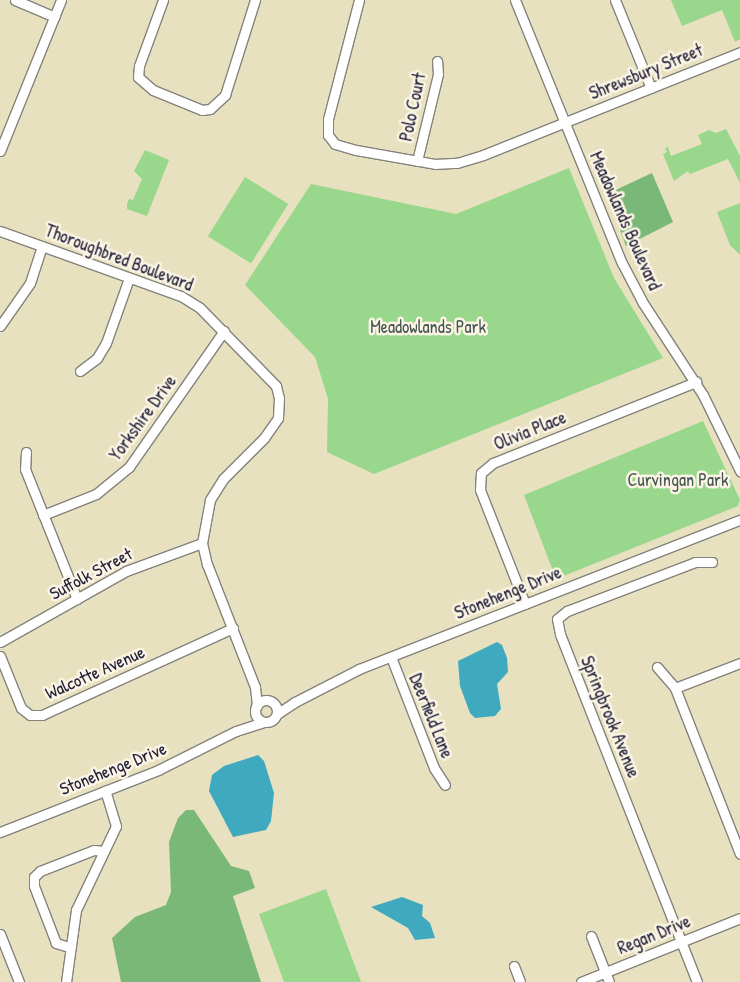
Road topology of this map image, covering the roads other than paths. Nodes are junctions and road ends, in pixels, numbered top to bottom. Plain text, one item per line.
1 (15, 0) edge
2 (61, 0) edge
3 (163, 0) edge
4 (255, 0) edge
5 (359, 0) edge
6 (515, 0) edge
7 (615, 0) edge
8 (55, 17) junction
9 (740, 52) edge
10 (437, 61) dead end
11 (651, 88) junction
12 (564, 122) junction
13 (1, 147) edge
14 (417, 161) junction
15 (0, 231) edge
16 (42, 246) junction
17 (130, 278) junction
18 (0, 326) edge
19 (224, 331) junction
20 (80, 371) dead end
21 (696, 382) junction
22 (26, 452) dead end
23 (740, 471) edge
24 (43, 515) junction
25 (739, 519) edge
26 (202, 543) junction
27 (712, 562) dead end
28 (77, 599) junction
29 (525, 604) junction
30 (233, 628) junction
31 (0, 642) edge
32 (0, 656) edge
33 (391, 657) junction
34 (740, 663) edge
35 (657, 667) dead end
36 (256, 687) junction
37 (675, 688) junction
38 (270, 701) junction
39 (295, 702) junction
40 (256, 709) junction
41 (277, 714) junction
42 (263, 722) junction
43 (236, 731) junction
44 (445, 785) dead end
45 (105, 791) junction
46 (0, 832) edge
47 (104, 851) junction
48 (740, 854) edge
49 (740, 918) edge
50 (0, 934) edge
51 (591, 936) dead end
52 (681, 942) junction
53 (68, 947) junction
54 (514, 966) dead end
55 (605, 972) junction
56 (19, 982) edge
57 (66, 982) edge
58 (520, 982) edge
59 (581, 982) edge
60 (609, 982) edge
61 (697, 982) edge

1 - 8 street
2 - 8 street
3 - 4 street
5 - 14 street, Shrewsbury Street
6 - 12 street, Meadowlands Boulevard
7 - 11 street
8 - 13 street
9 - 11 street, Shrewsbury Street
10 - 14 street, Polo Court
11 - 12 street, Shrewsbury Street
12 - 14 street, Shrewsbury Street
12 - 21 street, Meadowlands Boulevard
15 - 16 street, Thoroughbred Boulevard
16 - 17 street, Thoroughbred Boulevard
16 - 18 street
17 - 19 street, Thoroughbred Boulevard
17 - 20 street
19 - 24 street, Yorkshire Drive
19 - 26 street, Thoroughbred Boulevard
21 - 23 street, Meadowlands Boulevard
21 - 29 street, Olivia Place
22 - 24 street
24 - 28 street
25 - 29 street, Stonehenge Drive
26 - 28 street, Suffolk Street
26 - 30 street, Thoroughbred Boulevard
27 - 52 street, Springbrook Avenue
28 - 31 street, Suffolk Street
29 - 33 street, Stonehenge Drive
30 - 32 street, Walcotte Avenue
30 - 36 street, Thoroughbred Boulevard
33 - 39 street, Stonehenge Drive
33 - 44 street, Deerfield Lane
34 - 37 street
35 - 37 street
36 - 38 street, Thoroughbred Boulevard
36 - 40 street, Thoroughbred Boulevard
37 - 48 street
38 - 39 street, Stonehenge Drive
38 - 40 street, Stonehenge Drive
38 - 41 street
39 - 41 street, Stonehenge Drive
40 - 42 street
40 - 43 street, Stonehenge Drive
41 - 42 street, Stonehenge Drive
42 - 43 street, Stonehenge Drive
43 - 45 street, Stonehenge Drive
45 - 46 street, Stonehenge Drive
45 - 47 street
47 - 53 street
47 - 53 street
49 - 52 street, Regan Drive
50 - 56 street
51 - 55 street
52 - 55 street, Regan Drive
52 - 61 street, Springbrook Avenue
53 - 57 street
54 - 58 street
55 - 59 street, Regan Drive
55 - 60 street

